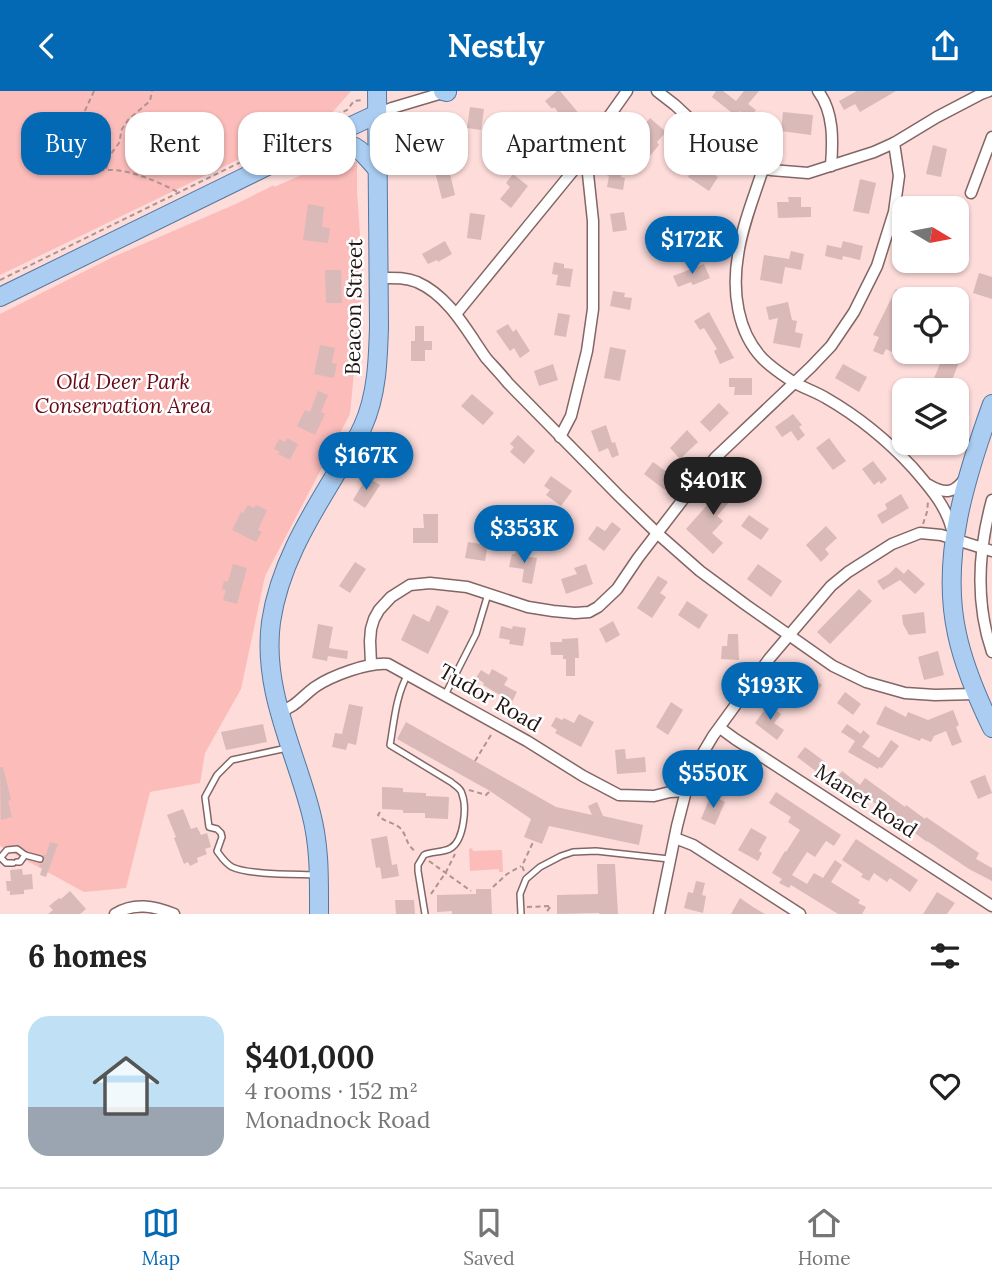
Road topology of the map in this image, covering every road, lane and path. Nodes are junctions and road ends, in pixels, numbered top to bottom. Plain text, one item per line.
1 (94, 91) edge
2 (152, 91) edge
3 (446, 91) edge
4 (627, 91) edge
5 (657, 91) edge
6 (818, 91) edge
7 (988, 91) edge
8 (370, 96) edge
9 (84, 112) edge
10 (382, 112) edge
11 (612, 112) edge
12 (682, 112) edge
13 (992, 137) edge
14 (894, 143) junction
15 (356, 147) edge
16 (111, 154) edge
17 (370, 161) edge
18 (831, 166) junction
19 (111, 170) edge
20 (783, 171) edge
21 (249, 175) edge
22 (377, 175) edge
23 (570, 175) edge
24 (588, 175) edge
25 (761, 175) edge
26 (179, 192) junction
27 (971, 193) dead end
28 (379, 278) junction
29 (0, 280) edge
30 (0, 297) edge
31 (456, 314) junction
32 (795, 383) junction
33 (992, 404) edge
34 (560, 437) junction
35 (975, 452) junction
36 (925, 482) junction
37 (927, 500) dead end
38 (992, 500) edge
39 (922, 525) dead end
40 (658, 534) junction
41 (955, 540) junction
42 (987, 549) edge
43 (488, 594) junction
44 (789, 635) junction
45 (992, 652) edge
46 (371, 664) junction
47 (408, 674) junction
48 (975, 694) junction
49 (445, 695) junction
50 (279, 712) junction
51 (720, 727) junction
52 (992, 728) edge
53 (494, 730) dead end
54 (290, 748) junction
55 (475, 761) dead end
56 (467, 790) dead end
57 (490, 791) dead end
58 (686, 791) junction
59 (380, 812) dead end
60 (674, 838) junction
61 (534, 841) dead end
62 (457, 850) dead end
63 (24, 855) junction
64 (0, 857) edge
65 (422, 857) junction
66 (40, 859) dead end
67 (669, 859) junction
68 (522, 866) junction
69 (446, 872) junction
70 (525, 874) dead end
71 (319, 875) junction
72 (493, 887) dead end
73 (471, 891) dead end
74 (432, 894) dead end
75 (551, 905) junction
76 (557, 905) dead end
77 (992, 906) edge
78 (525, 907) dead end
79 (115, 914) edge
80 (174, 914) edge
81 (319, 914) edge
82 (425, 914) edge
83 (521, 914) edge
84 (545, 914) edge
85 (659, 914) edge
86 (800, 914) edge

1 - 9 path
2 - 16 path
3 - 10 street
4 - 11 street
5 - 12 street
6 - 18 street
7 - 14 street
8 - 26 path
13 - 27 street
14 - 18 street
14 - 32 street
15 - 17 main road
18 - 20 street
19 - 26 path
21 - 30 main road
22 - 28 main road, Beacon Street
23 - 31 street
24 - 34 street
25 - 32 street
26 - 29 path
28 - 31 street
28 - 50 main road, Beacon Street
31 - 34 street
32 - 36 street
32 - 40 street
33 - 35 main road
34 - 40 street
35 - 36 street
35 - 41 main road
36 - 41 street
37 - 39 path
38 - 42 street
40 - 43 street
40 - 44 street
41 - 42 street
41 - 44 street
41 - 48 main road
42 - 45 street
43 - 46 street
43 - 49 lane
44 - 48 street
44 - 51 street
46 - 47 street, Tudor Road
46 - 50 street
47 - 49 street, Tudor Road
47 - 65 lane
48 - 52 main road
49 - 58 street, Tudor Road
50 - 54 main road, Beacon Street
51 - 58 street
51 - 77 street, Manet Road
53 - 55 path
54 - 71 main road, Beacon Street
54 - 71 lane
56 - 57 path
58 - 60 street
59 - 65 path
60 - 67 street
60 - 86 street
61 - 68 path
62 - 69 path
63 - 64 lane
63 - 64 lane
63 - 66 lane
65 - 69 path
65 - 82 lane
67 - 83 lane
67 - 85 street
68 - 70 path
68 - 72 path
69 - 73 path
69 - 74 path
71 - 81 main road, Beacon Street
75 - 76 path
75 - 78 path
75 - 84 path
79 - 80 street

